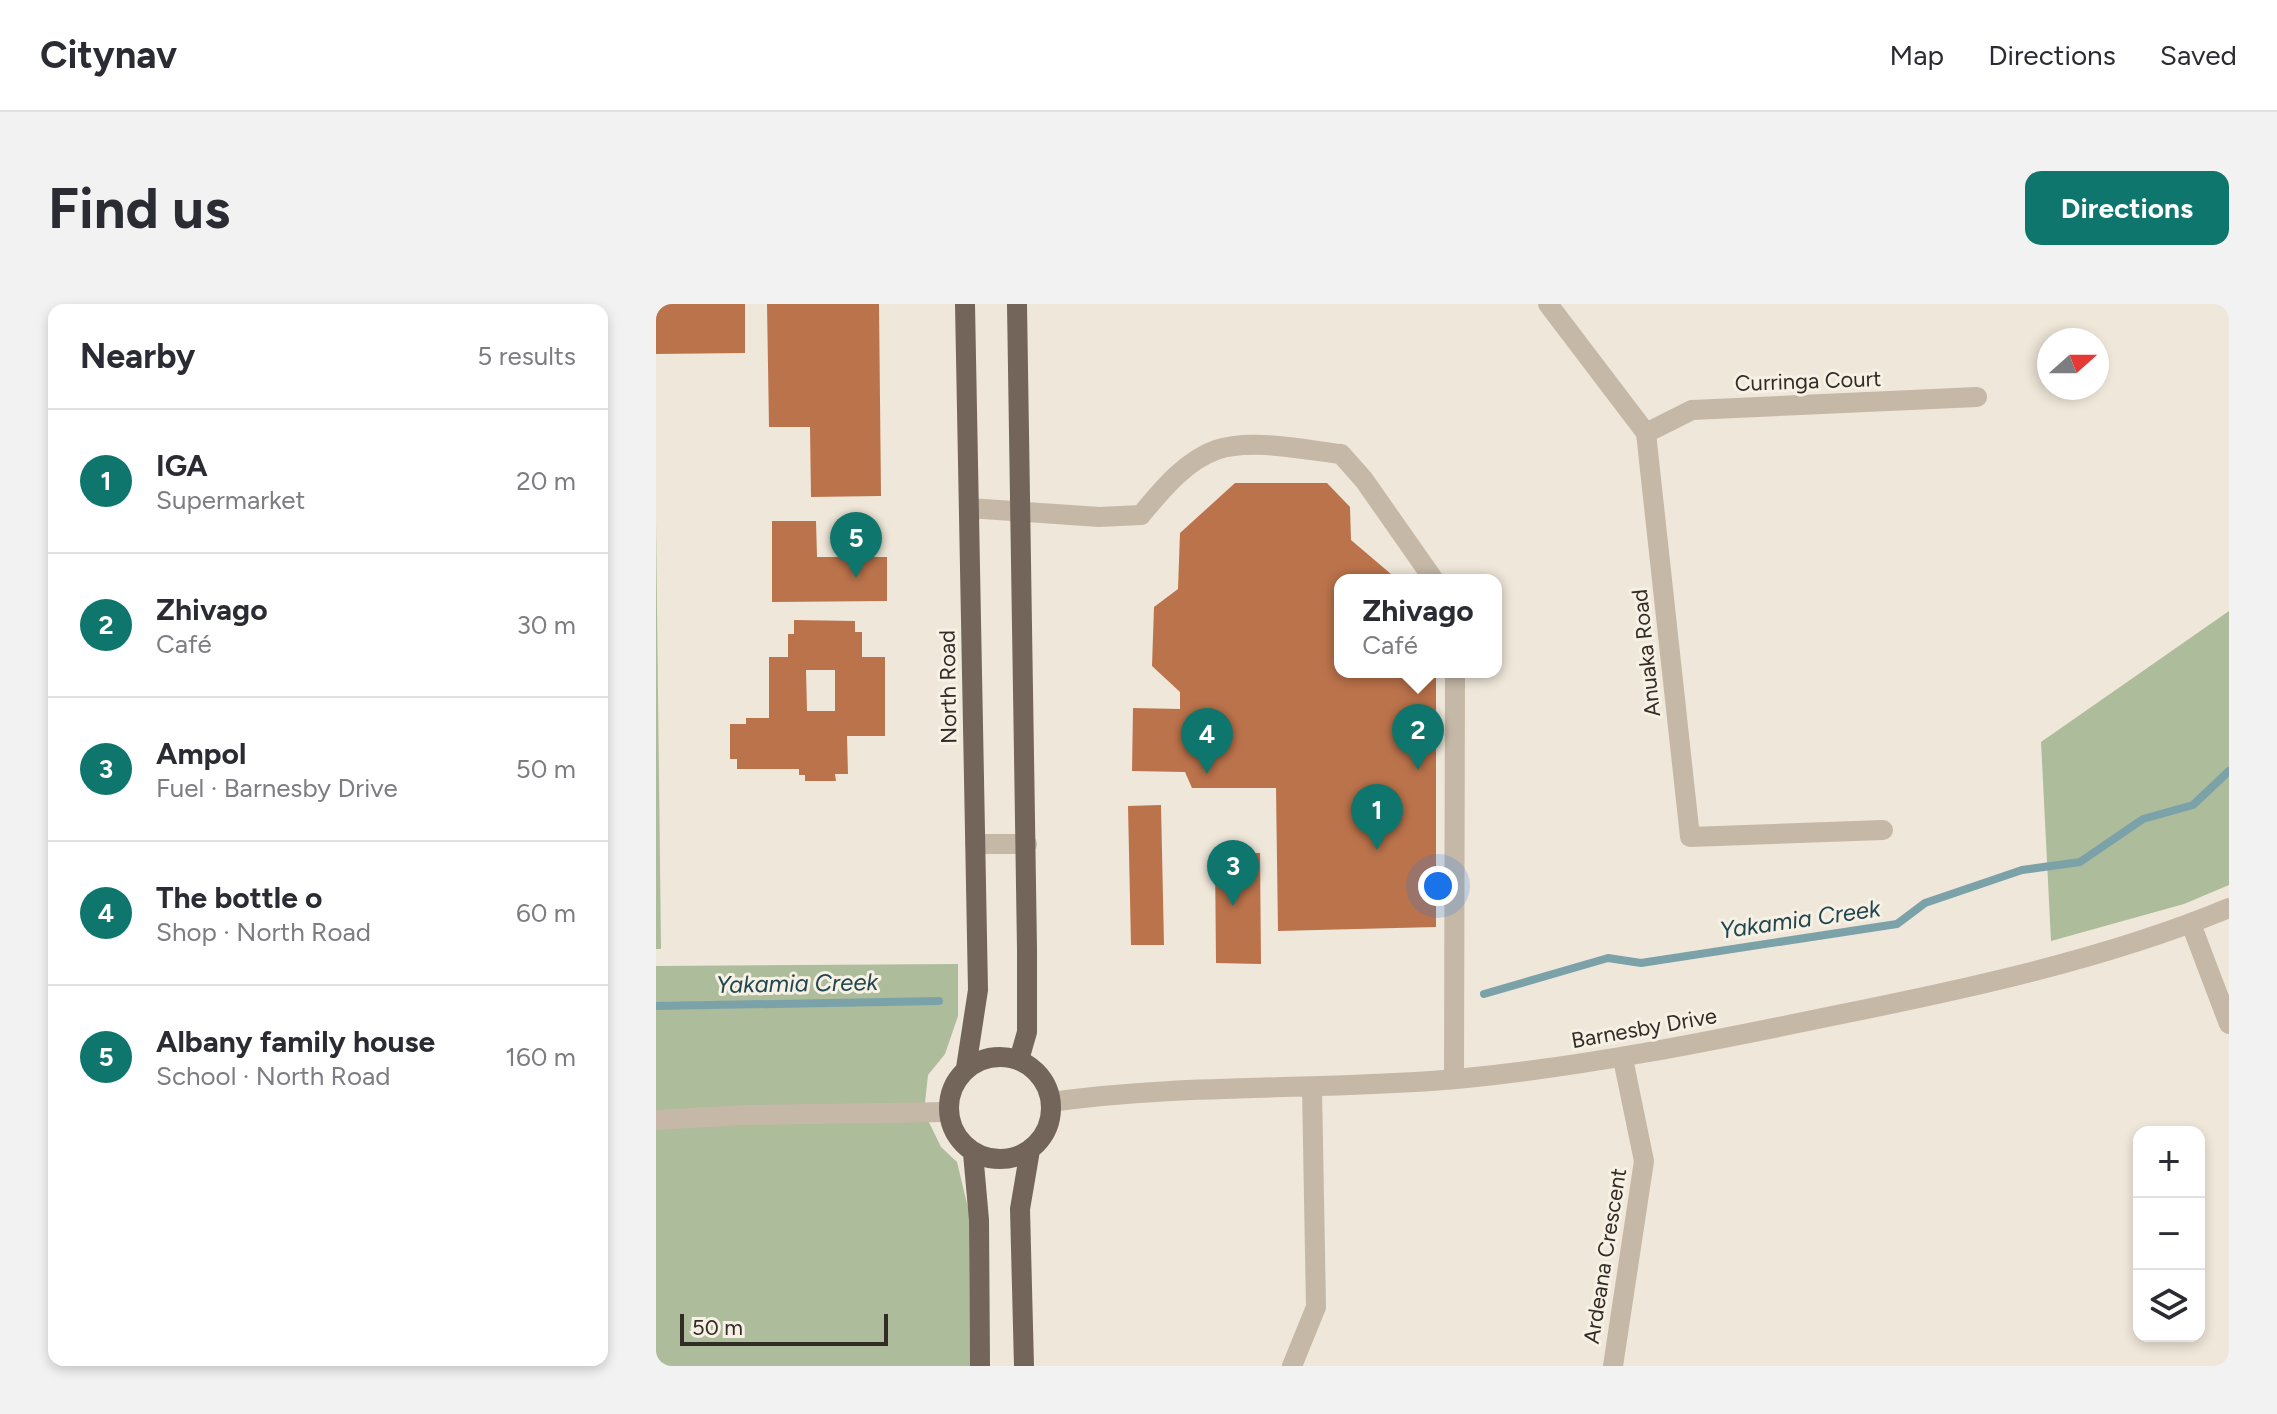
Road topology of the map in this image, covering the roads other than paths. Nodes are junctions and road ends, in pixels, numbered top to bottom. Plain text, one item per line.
1 (965, 304) edge
2 (1017, 304) edge
3 (1548, 304) edge
4 (1977, 397) dead end
5 (1646, 433) junction
6 (969, 508) junction
7 (1021, 512) junction
8 (1430, 574) edge
9 (1455, 678) edge
10 (1883, 830) dead end
11 (975, 844) junction
12 (1027, 844) junction
13 (2229, 908) edge
14 (2191, 924) junction
15 (2229, 1024) edge
16 (1623, 1059) junction
17 (1019, 1060) junction
18 (966, 1068) junction
19 (1454, 1079) junction
20 (1312, 1088) junction
21 (1051, 1102) junction
22 (948, 1112) junction
23 (656, 1120) edge
24 (1030, 1150) junction
25 (973, 1153) junction
26 (980, 1366) edge
27 (1024, 1366) edge
28 (1292, 1366) edge
29 (1615, 1366) edge

1 - 6 main road, North Road
2 - 7 main road
3 - 5 street
4 - 5 street, Curringa Court
5 - 10 street, Anuaka Road
6 - 7 street
6 - 11 main road, North Road
7 - 8 street
7 - 12 main road
9 - 19 street
11 - 12 street
11 - 18 main road, North Road
12 - 17 main road
13 - 14 street, Barnesby Drive
14 - 15 street
14 - 16 street, Barnesby Drive
16 - 19 street, Barnesby Drive
16 - 29 street, Ardeana Crescent
17 - 18 main road
17 - 21 main road
18 - 22 main road
19 - 20 street, Barnesby Drive
20 - 21 street, Barnesby Drive
20 - 28 street
21 - 24 main road
22 - 23 street
22 - 25 main road
24 - 25 main road
24 - 27 main road
25 - 26 main road

